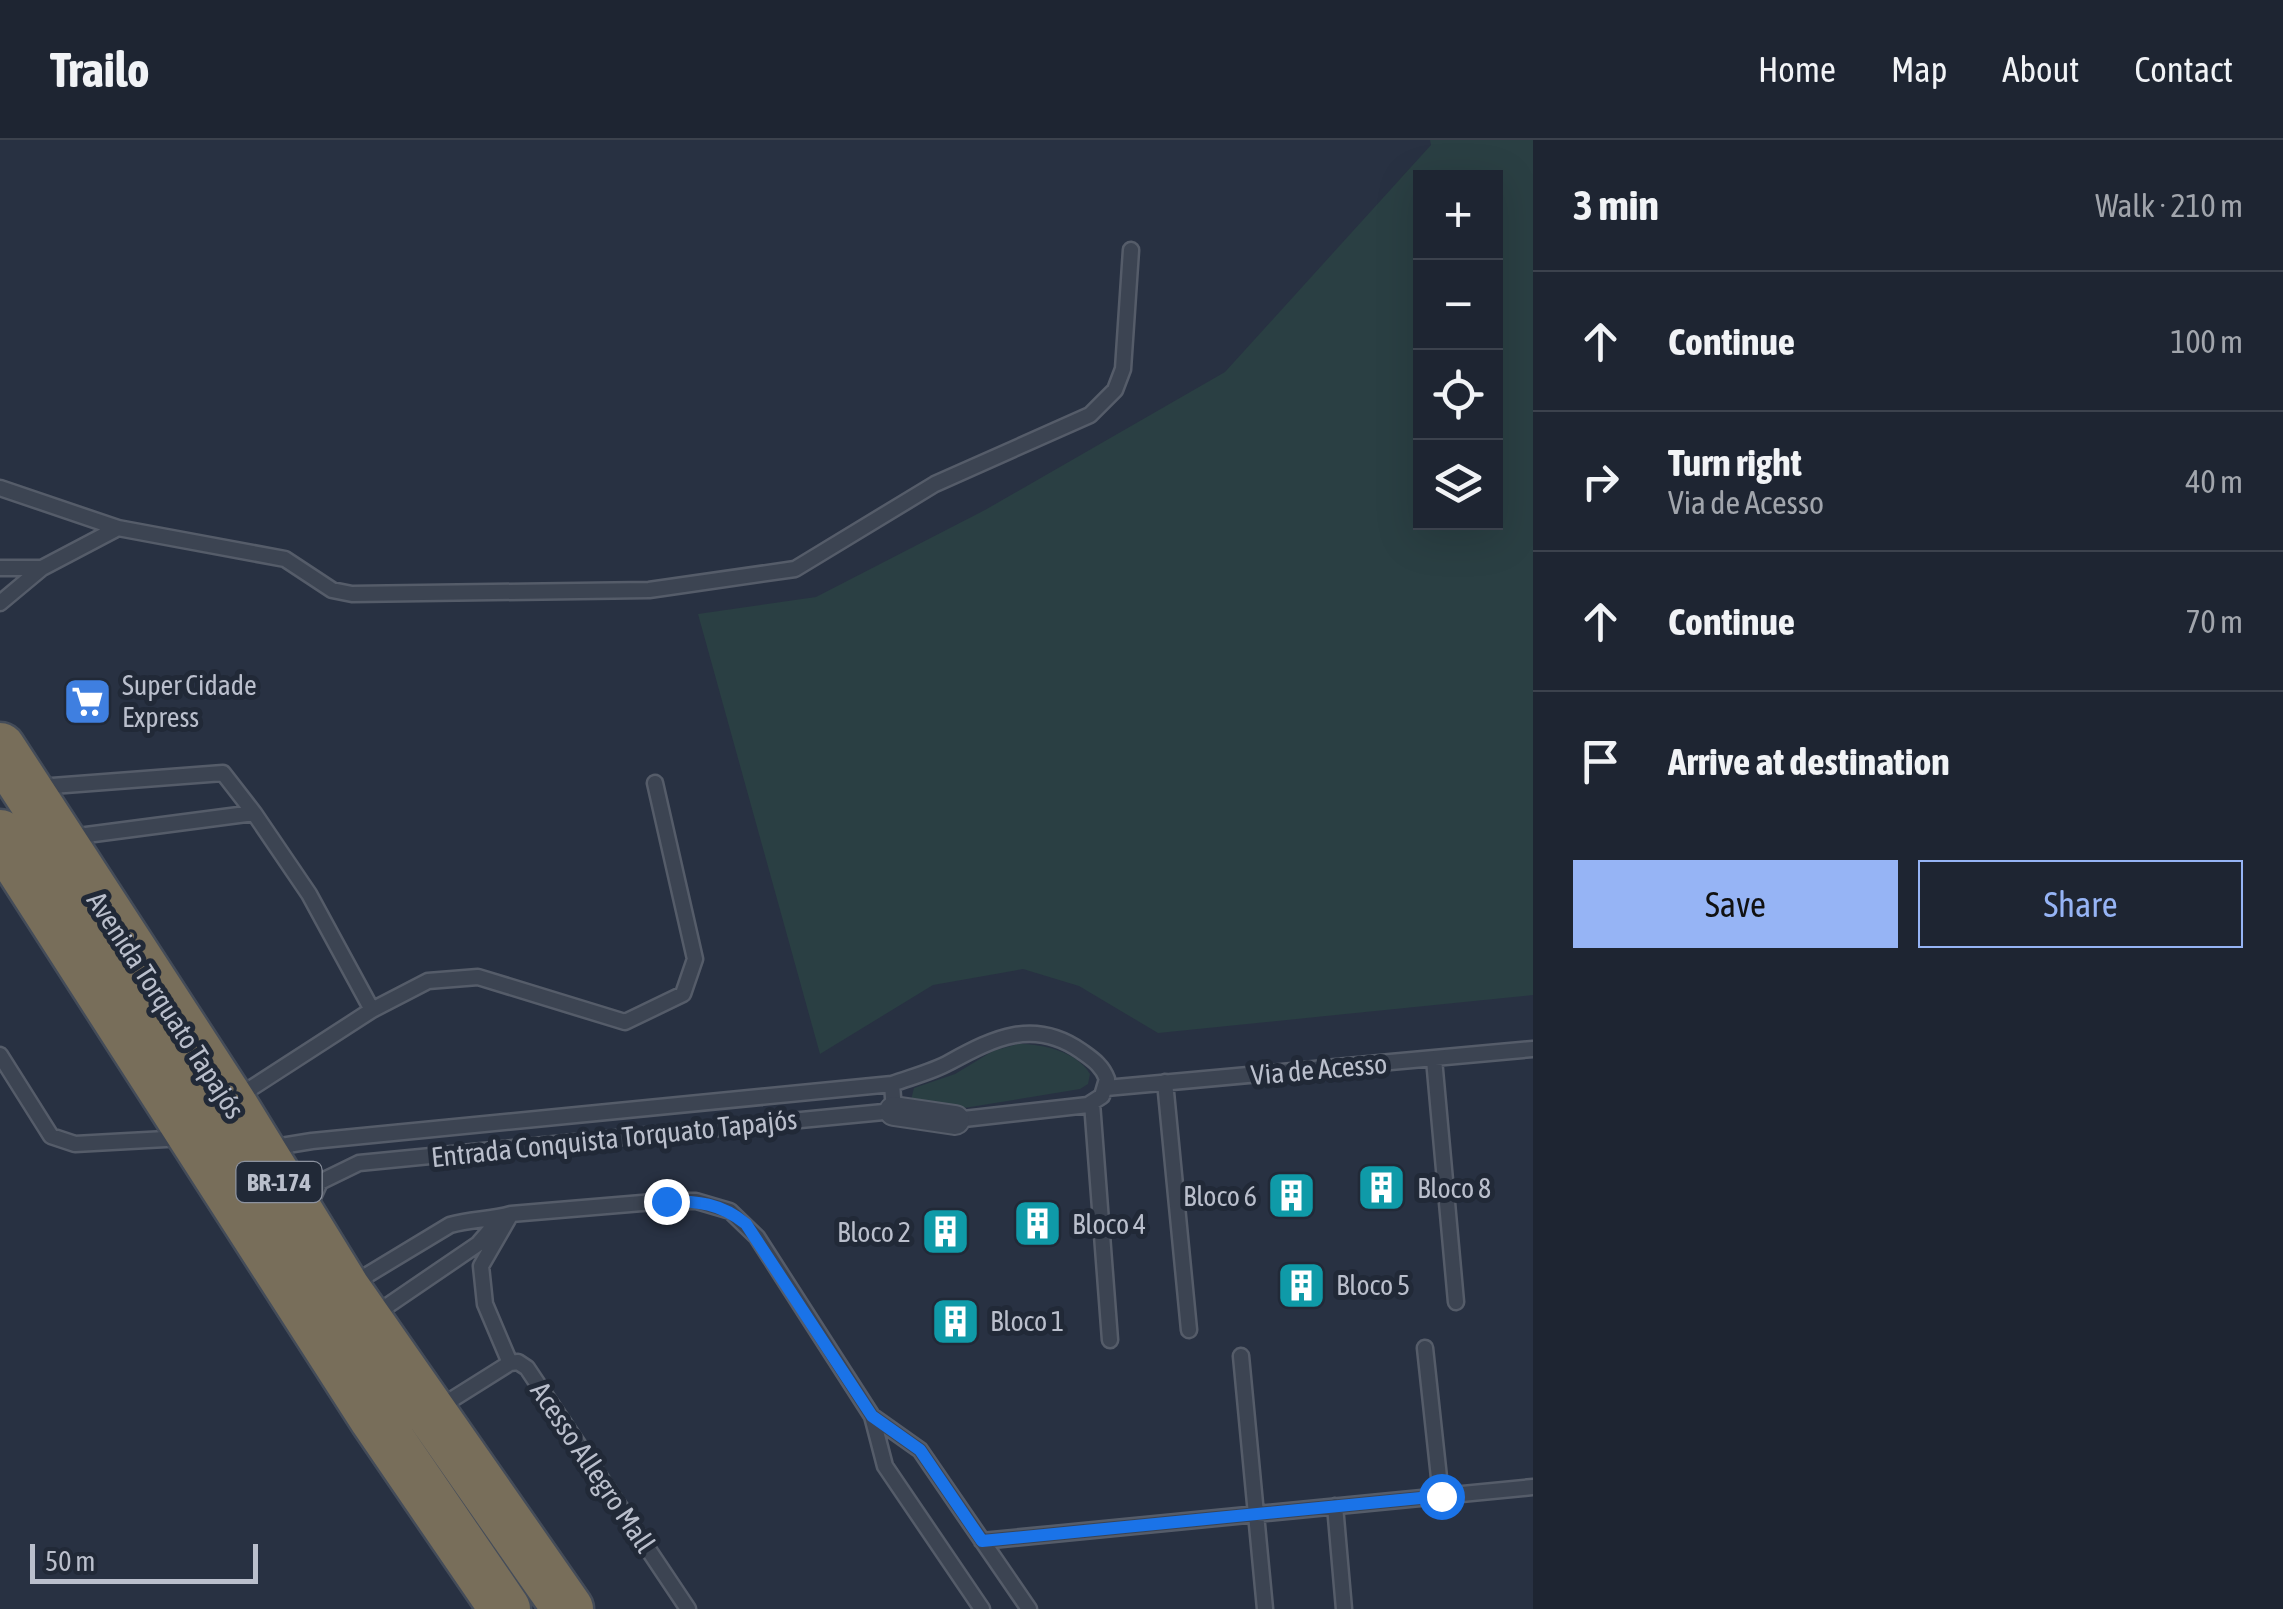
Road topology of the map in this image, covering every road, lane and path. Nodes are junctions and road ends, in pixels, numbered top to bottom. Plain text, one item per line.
1 (1131, 250) dead end
2 (0, 488) edge
3 (118, 528) junction
4 (0, 568) edge
5 (42, 568) junction
6 (0, 603) edge
7 (13, 768) edge
8 (655, 783) dead end
9 (254, 813) junction
10 (0, 837) edge
11 (57, 838) junction
12 (372, 1010) junction
13 (1533, 1048) edge
14 (0, 1055) edge
15 (1434, 1058) junction
16 (1165, 1082) junction
17 (1106, 1088) junction
18 (893, 1097) junction
19 (230, 1102) junction
20 (1092, 1102) junction
21 (955, 1120) joint
22 (193, 1138) junction
23 (259, 1150) junction
24 (511, 1214) junction
25 (491, 1220) junction
26 (304, 1222) junction
27 (1456, 1302) dead end
28 (356, 1304) junction
29 (1190, 1330) dead end
30 (1110, 1340) dead end
31 (1425, 1348) dead end
32 (1241, 1356) dead end
33 (510, 1363) junction
34 (432, 1413) junction
35 (872, 1416) junction
36 (1533, 1488) edge
37 (1441, 1496) junction
38 (1336, 1506) junction
39 (1256, 1514) junction
40 (982, 1541) junction
41 (505, 1609) edge
42 (568, 1609) edge
43 (688, 1609) edge
44 (982, 1609) edge
45 (1028, 1609) edge
46 (1265, 1609) edge
47 (1344, 1609) edge

1 - 3 lane
2 - 3 lane
3 - 5 lane
4 - 5 lane
5 - 6 lane
7 - 9 lane
7 - 11 highway, Avenida Torquato Tapajós / BR-174
8 - 12 lane
9 - 11 lane
9 - 12 lane
10 - 22 highway, Avenida Torquato Tapajós / BR-174
11 - 19 highway, Avenida Torquato Tapajós / BR-174
12 - 19 lane
13 - 15 lane, Via de Acesso
14 - 22 lane
15 - 16 lane, Via de Acesso
15 - 27 lane
16 - 17 lane, Via de Acesso
16 - 29 lane
17 - 18 lane
17 - 20 lane
18 - 21 street, Entrada Conquista Torquato Tapajós
18 - 23 lane
18 - 26 lane, Entrada Conquista Torquato Tapajós
19 - 23 highway, Avenida Torquato Tapajós / BR-174
20 - 21 lane
20 - 30 lane
22 - 41 highway, Avenida Torquato Tapajós / BR-174
23 - 26 highway, Avenida Torquato Tapajós / BR-174
24 - 25 lane
24 - 33 lane
24 - 35 lane
25 - 28 lane
25 - 28 lane
26 - 28 highway, Avenida Torquato Tapajós / BR-174
28 - 34 highway, Avenida Torquato Tapajós / BR-174
31 - 37 lane
32 - 39 lane
33 - 34 lane, Acesso Allegro Mall
33 - 43 lane, Acesso Allegro Mall
34 - 42 highway, Avenida Torquato Tapajós / BR-174
35 - 40 lane
35 - 44 lane
36 - 37 lane
37 - 38 lane
38 - 39 lane
38 - 47 lane
39 - 40 lane
39 - 46 lane
40 - 45 lane

